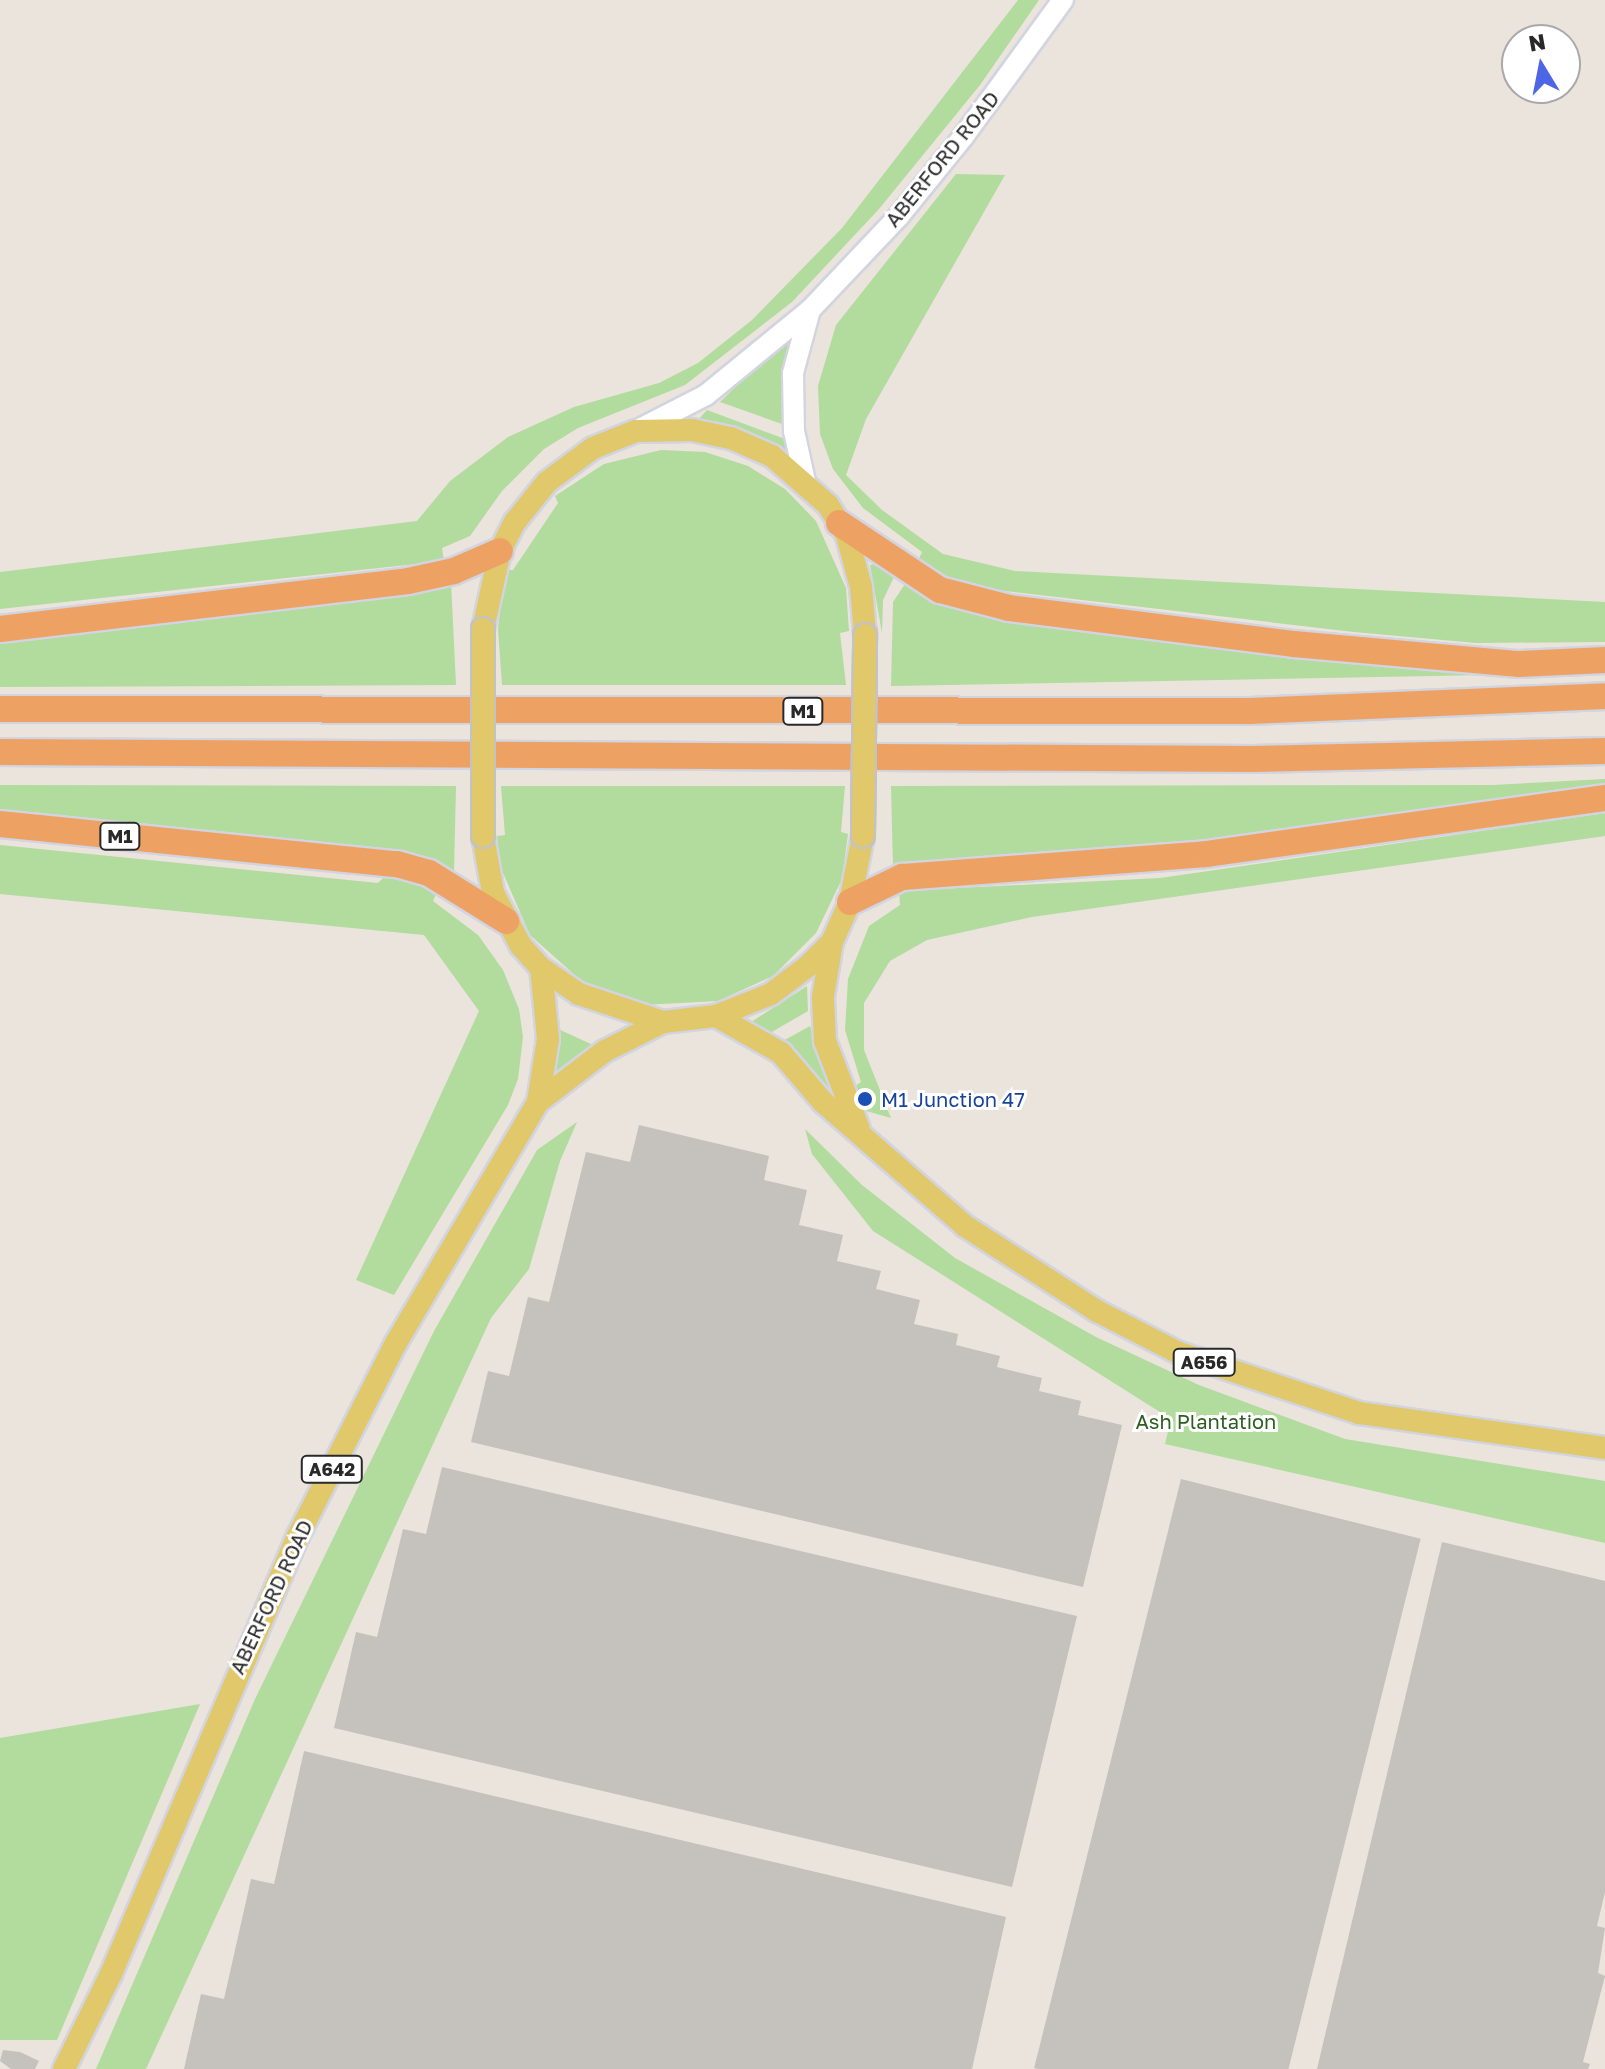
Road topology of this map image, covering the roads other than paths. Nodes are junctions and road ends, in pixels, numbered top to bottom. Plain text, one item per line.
1 (1063, 0) edge
2 (810, 310) junction
3 (636, 431) junction
4 (806, 486) junction
5 (839, 523) junction
6 (500, 551) junction
7 (0, 629) edge
8 (1605, 660) edge
9 (1605, 696) edge
10 (0, 709) edge
11 (1605, 751) edge
12 (0, 752) edge
13 (1605, 798) edge
14 (0, 824) edge
15 (850, 902) junction
16 (506, 921) junction
17 (832, 942) junction
18 (541, 968) junction
19 (716, 1016) junction
20 (663, 1022) junction
21 (538, 1102) junction
22 (862, 1136) junction
23 (1605, 1448) edge
24 (64, 2069) edge

1 - 2 main road, ABERFORD ROAD
2 - 3 main road, ABERFORD ROAD
2 - 4 main road, ABERFORD ROAD
3 - 4 main road
3 - 6 main road
4 - 5 main road
5 - 8 highway
5 - 15 main road, bridge
6 - 7 highway
6 - 16 main road, bridge
9 - 10 highway, M1
11 - 12 highway
13 - 15 highway
14 - 16 highway, M1
15 - 17 main road
16 - 18 main road
17 - 19 main road
17 - 22 main road, A656
18 - 20 main road
18 - 21 main road, ABERFORD ROAD / A642
19 - 20 main road
19 - 22 main road, A656
20 - 21 main road, ABERFORD ROAD / A642
21 - 24 main road, ABERFORD ROAD / A642
22 - 23 main road, A656

